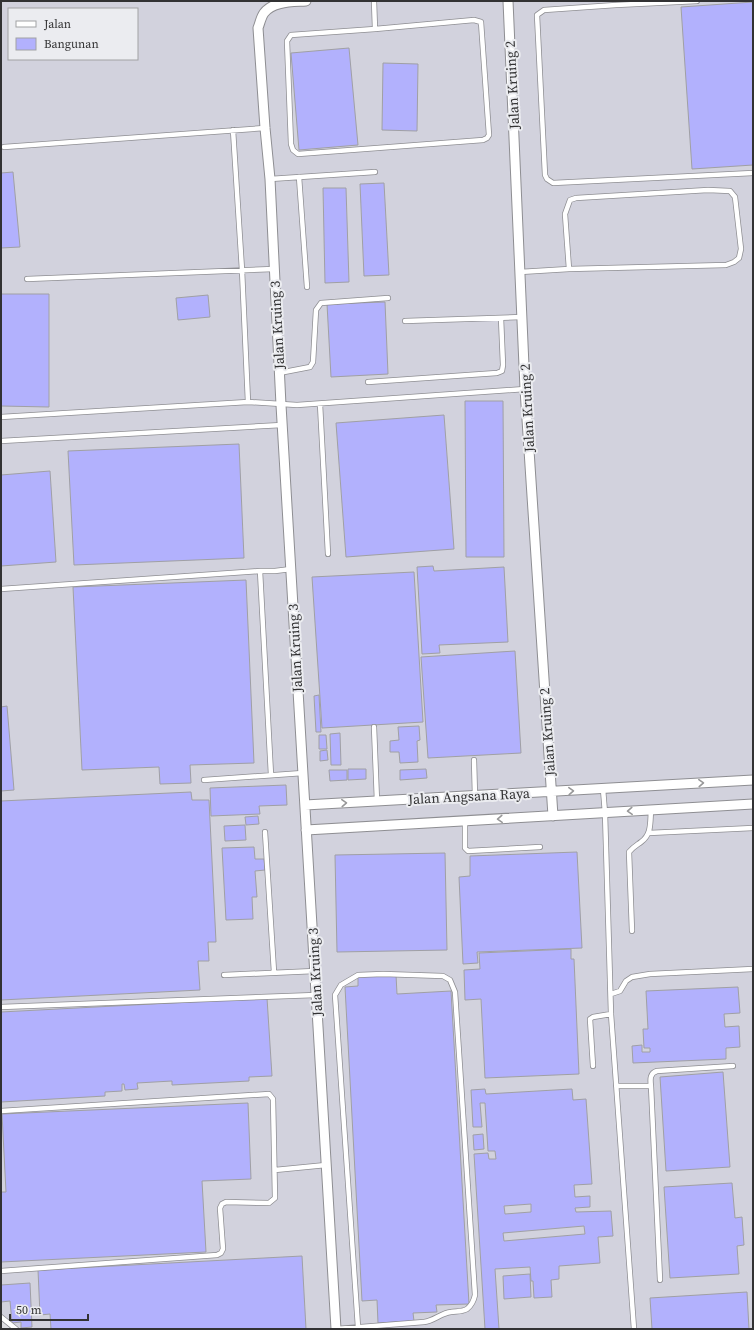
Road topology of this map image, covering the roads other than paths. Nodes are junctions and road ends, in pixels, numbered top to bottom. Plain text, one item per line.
1 (306, 1) edge
2 (374, 1) edge
3 (508, 1) edge
4 (697, 1) edge
5 (270, 4) edge
6 (375, 29) junction
7 (265, 128) junction
8 (233, 130) junction
9 (4, 147) dead end
10 (375, 172) dead end
11 (753, 173) edge
12 (299, 177) junction
13 (270, 179) junction
14 (274, 269) junction
15 (569, 269) junction
16 (242, 270) junction
17 (520, 272) junction
18 (27, 279) dead end
19 (307, 287) dead end
20 (388, 298) dead end
21 (522, 316) junction
22 (501, 318) junction
23 (405, 321) dead end
24 (279, 373) junction
25 (368, 382) dead end
26 (525, 389) junction
27 (248, 402) junction
28 (320, 404) junction
29 (281, 405) junction
30 (1, 417) edge
31 (282, 425) junction
32 (1, 441) edge
33 (328, 554) dead end
34 (290, 569) junction
35 (260, 571) junction
36 (1, 589) edge
37 (374, 727) dead end
38 (474, 760) dead end
39 (303, 773) junction
40 (271, 775) junction
41 (204, 780) dead end
42 (753, 780) edge
43 (603, 789) junction
44 (551, 792) junction
45 (475, 796) junction
46 (377, 801) junction
47 (753, 804) edge
48 (305, 805) junction
49 (651, 810) junction
50 (605, 813) junction
51 (553, 816) junction
52 (465, 821) junction
53 (753, 828) edge
54 (306, 830) junction
55 (265, 832) dead end
56 (649, 833) junction
57 (540, 847) dead end
58 (632, 931) dead end
59 (753, 970) edge
60 (315, 971) junction
61 (274, 972) junction
62 (224, 975) dead end
63 (611, 994) junction
64 (316, 995) junction
65 (1, 1007) edge
66 (611, 1014) junction
67 (593, 1066) dead end
68 (733, 1066) dead end
69 (616, 1086) junction
70 (651, 1086) junction
71 (1, 1111) edge
72 (326, 1165) junction
73 (275, 1170) junction
74 (1, 1271) edge
75 (660, 1280) dead end
76 (1, 1317) edge
77 (358, 1327) junction
78 (16, 1329) edge
79 (336, 1329) edge
80 (634, 1329) edge

1 - 5 street, Jalan Kruing 3
2 - 6 lane
3 - 17 street, Jalan Kruing 2
4 - 11 lane
5 - 7 street, Jalan Kruing 3
6 - 6 lane
7 - 8 lane
7 - 13 street, Jalan Kruing 3
8 - 9 lane
8 - 16 lane
10 - 12 lane
12 - 13 lane
12 - 19 lane
13 - 14 street, Jalan Kruing 3
14 - 16 lane
14 - 24 street, Jalan Kruing 3
15 - 15 lane
15 - 17 lane
16 - 18 lane
16 - 27 lane
17 - 21 street, Jalan Kruing 2
20 - 24 lane
21 - 22 lane
21 - 26 street, Jalan Kruing 2
22 - 23 lane
22 - 25 lane
24 - 29 street, Jalan Kruing 3
26 - 28 lane
26 - 44 street, Jalan Kruing 2
27 - 29 lane
27 - 30 lane
28 - 29 lane
28 - 33 lane
29 - 31 street, Jalan Kruing 3
31 - 32 lane
31 - 34 street, Jalan Kruing 3
34 - 35 lane
34 - 39 street, Jalan Kruing 3
35 - 36 lane
35 - 40 lane
37 - 46 lane
38 - 45 lane
39 - 40 lane
39 - 48 street, Jalan Kruing 3
40 - 41 lane
43 -> 42 street, Jalan Angsana Raya
44 -> 43 street, Jalan Angsana Raya
43 - 50 lane
44 - 45 street, Jalan Angsana Raya
44 - 51 street, Jalan Kruing 2
45 - 46 street, Jalan Angsana Raya
48 -> 46 street, Jalan Angsana Raya
47 - 49 street, Jalan Angsana Raya
48 - 54 street, Jalan Kruing 3
49 -> 50 street, Jalan Angsana Raya
49 - 56 lane
50 - 51 street, Jalan Angsana Raya
50 - 63 lane
51 -> 52 street, Jalan Angsana Raya
52 - 54 street, Jalan Angsana Raya
52 - 57 lane
53 - 56 lane
54 - 60 street, Jalan Kruing 3
55 - 61 lane
56 - 58 lane
59 - 63 lane
60 - 61 lane
60 - 64 street, Jalan Kruing 3
61 - 62 lane
63 - 66 lane
64 - 65 lane
64 - 72 street, Jalan Kruing 3
66 - 67 lane
66 - 69 lane
68 - 70 lane
69 - 70 lane
69 - 80 lane
70 - 75 lane
71 - 73 lane
72 - 73 lane
72 - 79 street, Jalan Kruing 3
73 - 74 lane
76 - 78 lane
77 - 77 lane
77 - 79 lane

